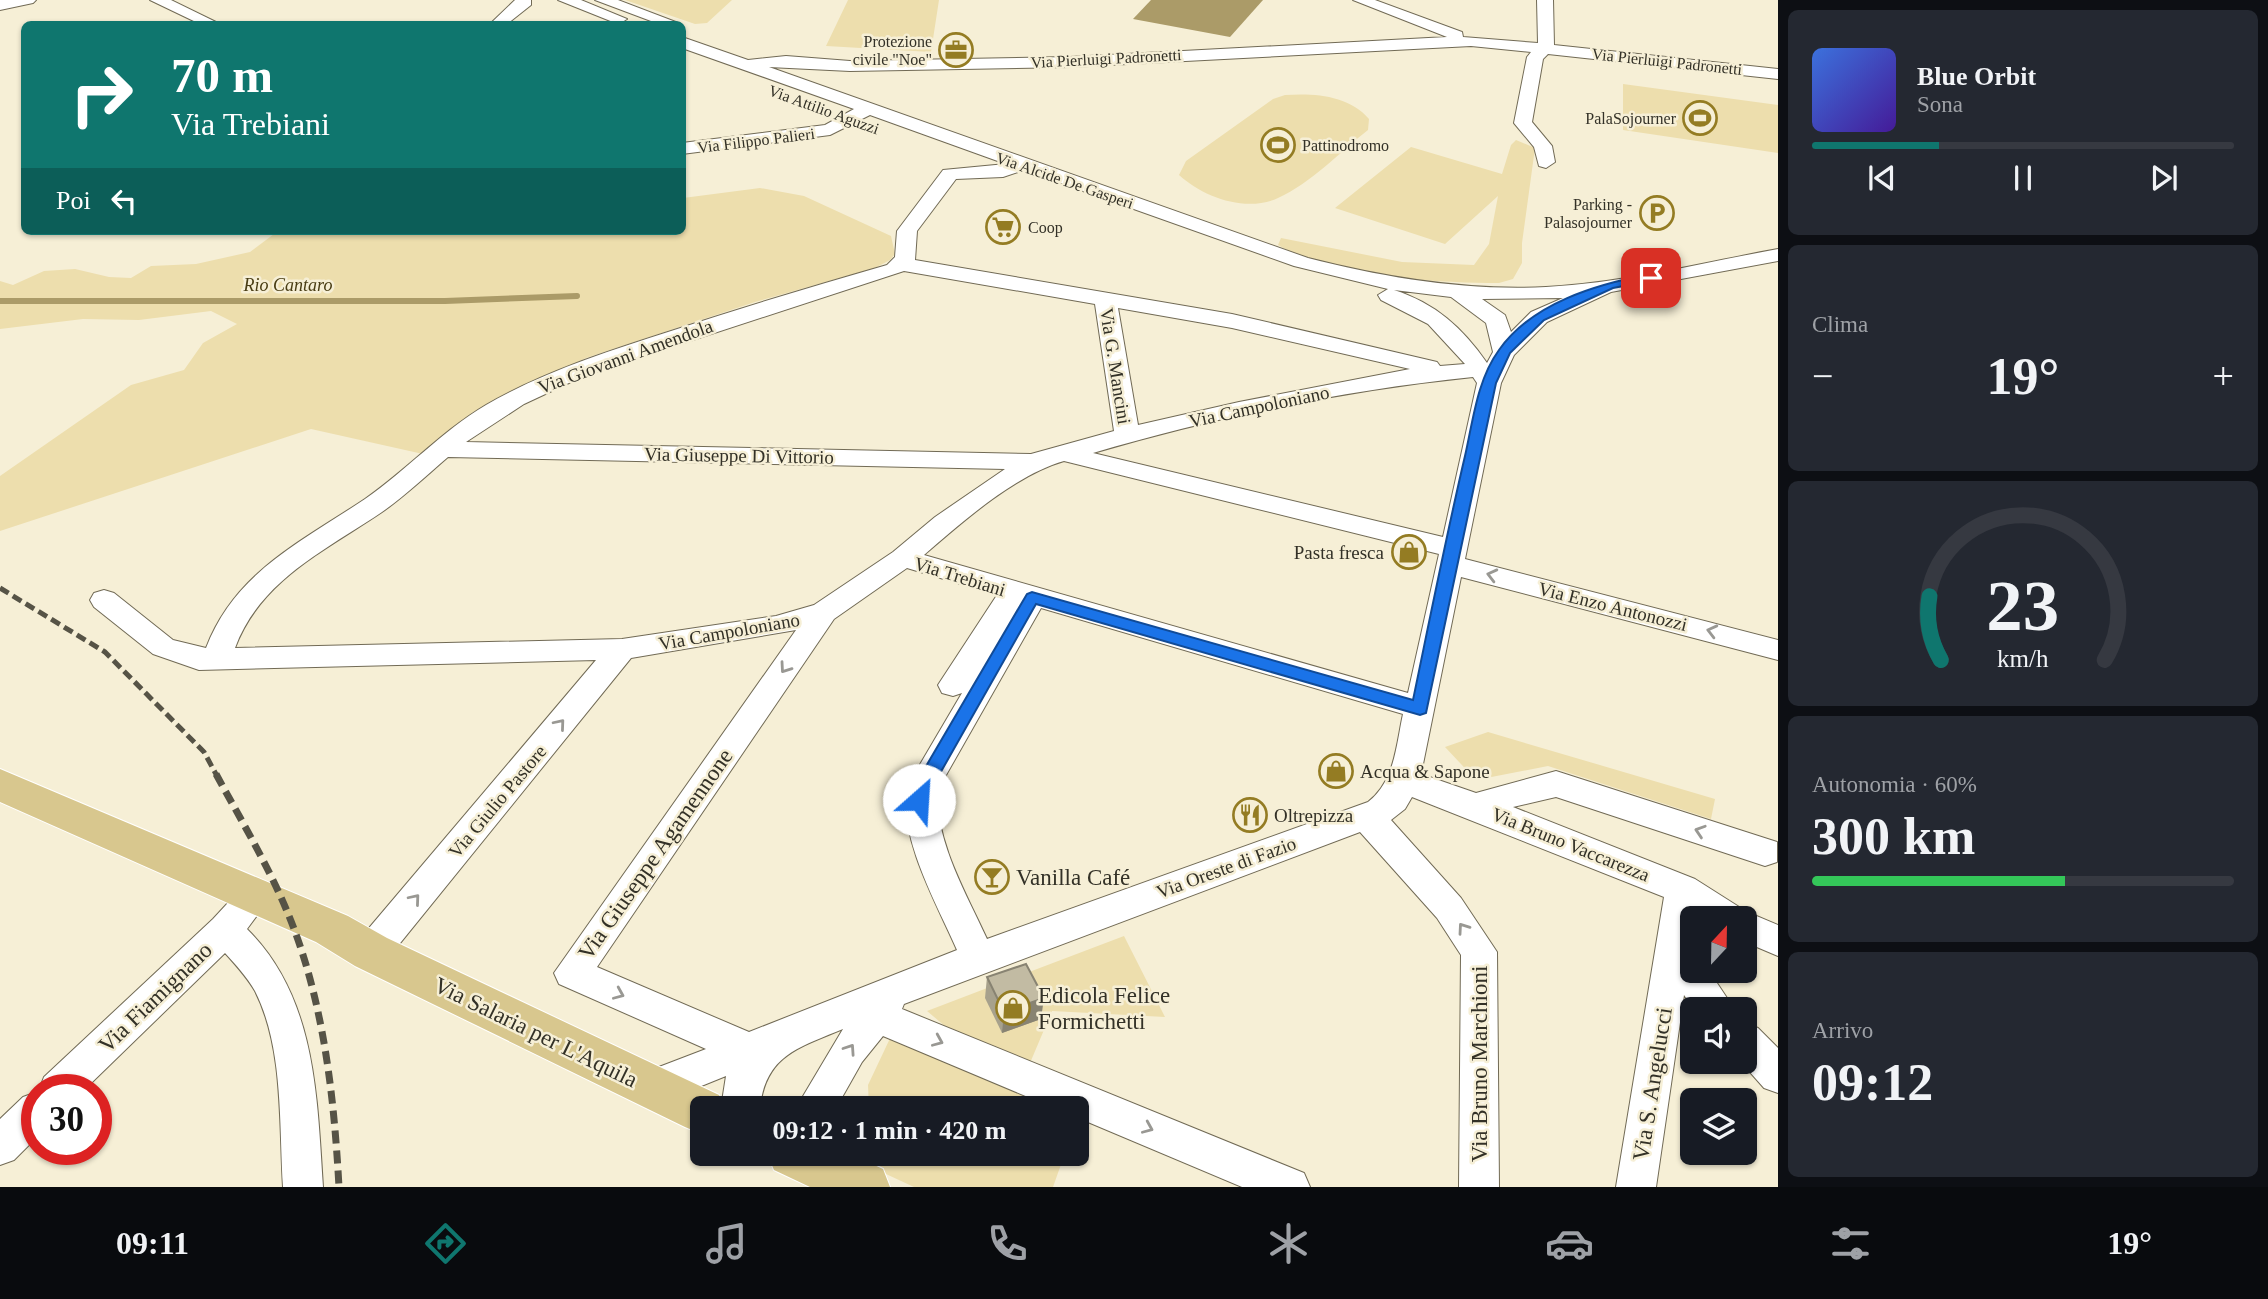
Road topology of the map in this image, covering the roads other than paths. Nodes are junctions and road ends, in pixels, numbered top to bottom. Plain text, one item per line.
1 (28, 0) edge
2 (158, 0) edge
3 (523, 0) edge
4 (566, 0) edge
5 (603, 0) edge
6 (1361, 0) edge
7 (1545, 0) edge
8 (0, 5) edge
9 (205, 21) edge
10 (502, 21) edge
11 (626, 21) edge
12 (664, 21) edge
13 (1471, 41) junction
14 (686, 46) edge
15 (686, 46) edge
16 (1546, 48) junction
17 (733, 61) junction
18 (1778, 74) edge
19 (859, 114) junction
20 (686, 148) edge
21 (945, 161) junction
22 (1546, 162) dead end
23 (1021, 165) junction
24 (1778, 255) edge
25 (1301, 262) junction
26 (900, 264) junction
27 (1610, 285) junction
28 (1455, 291) junction
29 (1105, 297) junction
30 (1446, 324) junction
31 (1504, 352) junction
32 (1452, 372) junction
33 (1485, 376) junction
34 (1128, 435) junction
35 (445, 449) junction
36 (1063, 453) junction
37 (1032, 462) junction
38 (1450, 556) junction
39 (903, 558) junction
40 (1022, 595) junction
41 (104, 600) dead end
42 (824, 612) junction
43 (622, 649) junction
44 (1778, 650) edge
45 (216, 660) junction
46 (953, 685) dead end
47 (1420, 708) junction
48 (1404, 781) junction
49 (0, 785) edge
50 (1478, 807) junction
51 (1365, 816) junction
52 (1765, 852) dead end
53 (1683, 889) junction
54 (233, 905) junction
55 (1711, 906) edge
56 (1757, 932) edge
57 (1674, 939) junction
58 (1778, 942) edge
59 (371, 952) junction
60 (978, 958) junction
61 (1707, 997) edge
62 (887, 1002) junction
63 (761, 1044) junction
64 (1757, 1053) edge
65 (73, 1074) edge
66 (1778, 1075) edge
67 (652, 1088) junction
68 (741, 1096) edge
69 (822, 1096) edge
70 (690, 1105) edge
71 (21, 1126) edge
72 (0, 1146) edge
73 (820, 1166) edge
74 (303, 1187) edge
75 (865, 1187) edge
76 (1290, 1187) edge
77 (1479, 1187) edge
78 (1636, 1187) edge

1 - 8 street
2 - 9 street
3 - 10 street
4 - 11 street
5 - 12 street
6 - 13 street, Via Pierluigi Padronetti
7 - 16 street
13 - 16 street, Via Pierluigi Padronetti
13 - 17 street, Via Pierluigi Padronetti
14 - 17 street
15 - 19 street, Via Attilio Aguzzi
16 - 18 street, Via Pierluigi Padronetti
16 - 22 street
17 - 19 street, Via Alcide De Gasperi
19 - 20 street, Via Filippo Palieri
19 - 21 street, Via Attilio Aguzzi
19 - 23 street, Via Alcide De Gasperi
21 - 23 street
21 - 26 street
23 - 25 street, Via Alcide De Gasperi
24 - 27 street
25 - 28 street, Via Alcide De Gasperi
25 - 30 street
26 - 29 street
26 - 35 street, Via Giovanni Amendola
27 - 28 street
27 - 31 street, Via Oreste di Fazio
28 - 30 street
28 - 31 street
29 - 32 street
29 - 34 street, Via G. Mancini
30 - 33 street
31 - 33 street, Via Oreste di Fazio
32 - 33 street, Via Campoloniano
32 - 34 street, Via Campoloniano
33 - 38 street, Via Oreste di Fazio
34 - 36 street, Via Campoloniano
35 - 37 street, Via Giuseppe Di Vittorio
35 - 45 street, Via Giovanni Amendola
36 - 37 street, Via Campoloniano
36 - 38 street, Via Enzo Antonozzi
37 - 39 street, Via Campoloniano
44 -> 38 street, Via Enzo Antonozzi
38 - 47 street, Via Oreste di Fazio
39 - 40 street, Via Trebiani
39 - 42 street, Via Campoloniano
40 - 46 street
40 - 47 street, Via Trebiani
40 - 60 street
41 - 45 street, Via Campoloniano
42 - 43 street, Via Campoloniano
42 -> 63 street, Via Giuseppe Agamennone
43 - 45 street, Via Campoloniano
59 -> 43 street, Via Giulio Pastore
47 - 48 street, Via Oreste di Fazio
48 - 50 street, Via Bruno Vaccarezza
48 - 51 street, Via Oreste di Fazio
49 - 54 main road, Via Salaria per L'Aquila
52 -> 50 street
50 - 53 street, Via Bruno Vaccarezza
51 - 60 street, Via Oreste di Fazio
77 -> 51 street, Via Bruno Marchioni
53 - 55 street, Via Bruno Vaccarezza
53 - 57 street, Via S. Angelucci
54 - 59 main road, Via Salaria per L'Aquila
54 - 65 street, Via Fiamignano
54 - 74 street
56 - 58 street
57 - 61 street
57 - 78 street, Via S. Angelucci
59 - 67 main road, Via Salaria per L'Aquila
60 - 62 street, Via Oreste di Fazio
62 - 63 street, Via Oreste di Fazio
69 -> 62 street
62 -> 76 street
63 - 67 street, Via Oreste di Fazio
63 - 68 street
64 - 66 street
67 - 70 main road, Via Salaria per L'Aquila
71 - 72 street
73 - 75 main road

